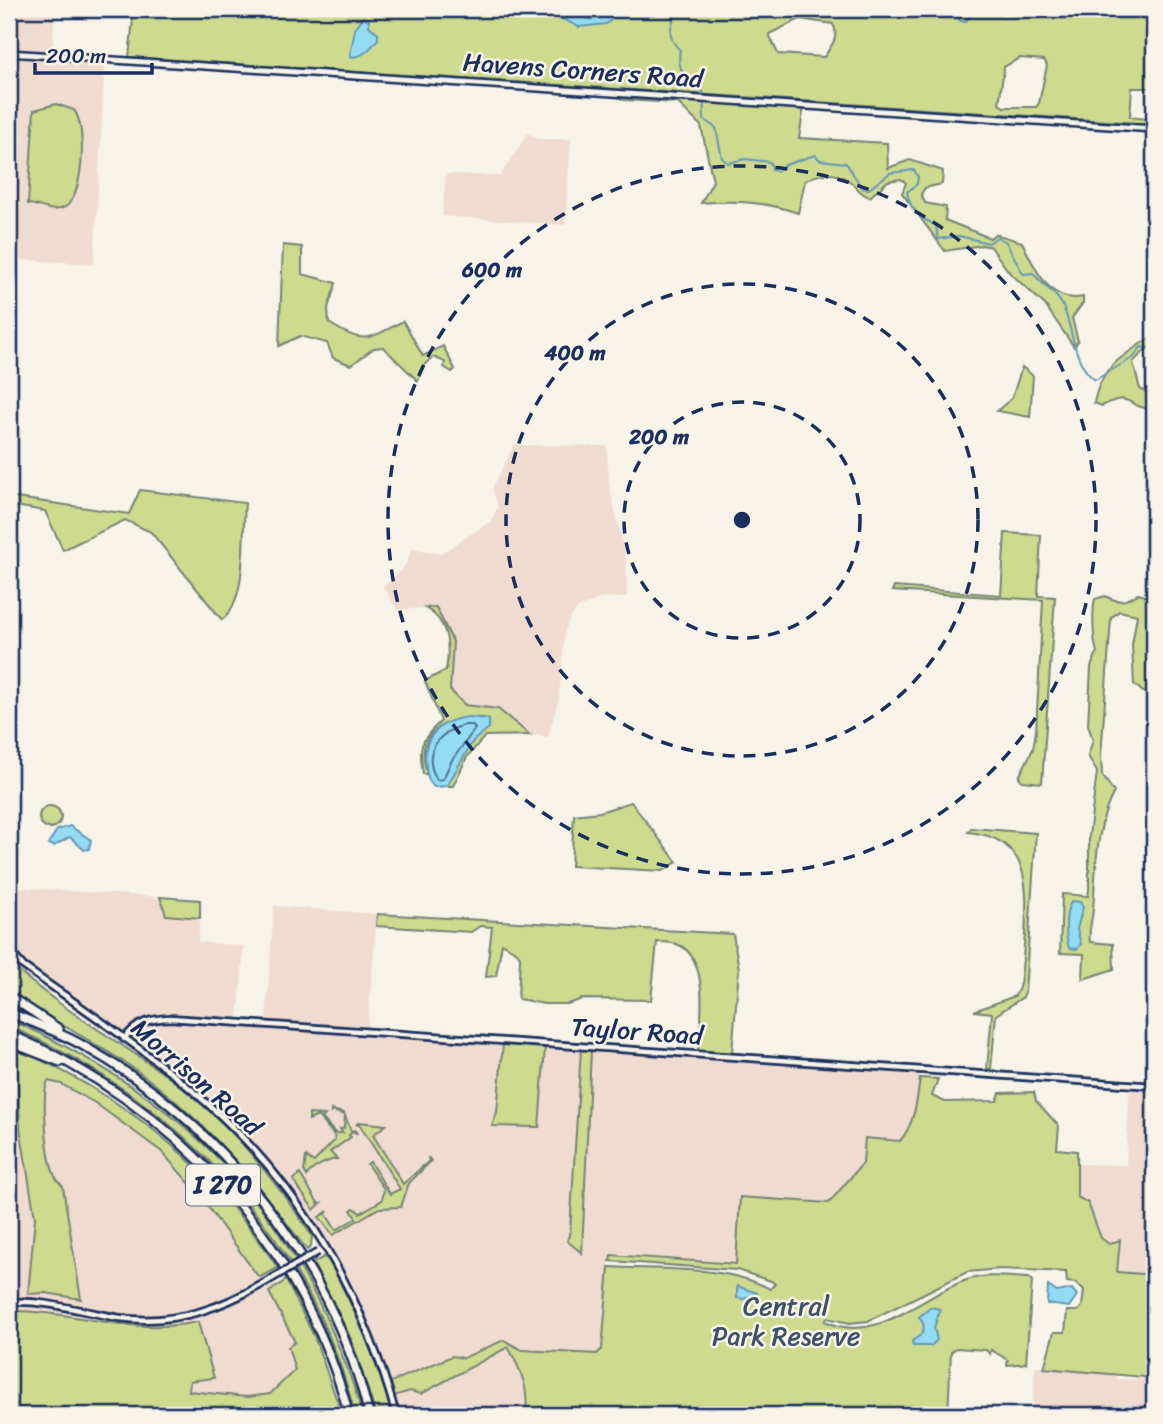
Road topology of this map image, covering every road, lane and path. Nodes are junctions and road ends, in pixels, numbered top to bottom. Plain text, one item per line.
1 (9, 53) edge
2 (1154, 128) edge
3 (9, 950) edge
4 (9, 996) edge
5 (9, 1012) edge
6 (9, 1034) edge
7 (124, 1039) junction
8 (9, 1042) edge
9 (82, 1045) junction
10 (75, 1067) junction
11 (1154, 1086) edge
12 (325, 1247) junction
13 (9, 1302) edge
14 (349, 1415) edge
15 (369, 1415) edge
16 (396, 1415) edge

1 - 2 main road, Havens Corners Road
3 - 7 main road, Morrison Road
4 - 9 highway
5 - 9 highway, I 270
6 - 10 highway, I 270
7 - 11 main road, Taylor Road
7 - 12 main road, Morrison Road
8 - 10 highway
9 - 15 highway, I 270
10 - 14 highway, I 270
12 - 13 main road, bridge
12 - 16 main road, Morrison Road

